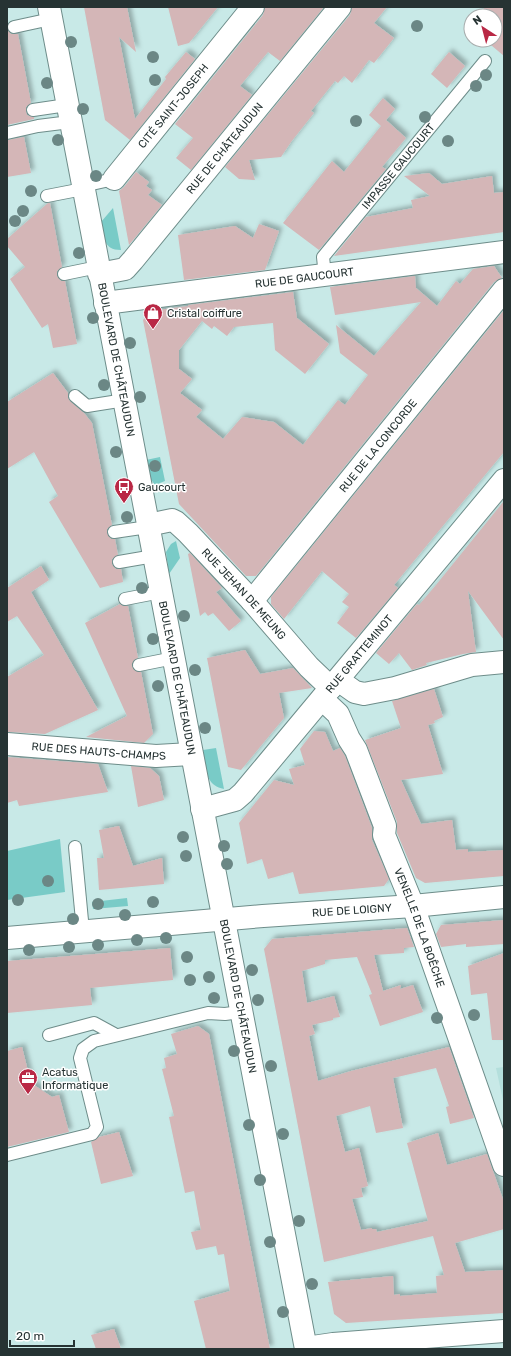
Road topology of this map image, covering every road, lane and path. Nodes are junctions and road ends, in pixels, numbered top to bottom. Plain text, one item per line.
1 (253, 7) edge
2 (340, 7) edge
3 (50, 13) edge
4 (14, 27) dead end
5 (485, 61) dead end
6 (32, 110) dead end
7 (69, 114) junction
8 (7, 133) edge
9 (114, 180) joint
10 (83, 188) junction
11 (47, 196) dead end
12 (504, 252) edge
13 (99, 270) junction
14 (64, 274) dead end
15 (326, 276) junction
16 (504, 290) edge
17 (105, 303) junction
18 (75, 396) dead end
19 (124, 400) junction
20 (504, 480) edge
21 (148, 526) junction
22 (114, 532) dead end
23 (154, 556) junction
24 (119, 562) dead end
25 (161, 592) junction
26 (126, 599) dead end
27 (252, 601) junction
28 (174, 658) junction
29 (504, 662) edge
30 (138, 665) dead end
31 (330, 689) junction
32 (7, 744) edge
33 (191, 754) junction
34 (202, 809) junction
35 (75, 847) dead end
36 (504, 897) edge
37 (412, 906) junction
38 (223, 920) junction
39 (83, 931) junction
40 (7, 938) edge
41 (240, 1012) junction
42 (49, 1035) dead end
43 (116, 1035) junction
44 (7, 1155) edge
45 (504, 1165) edge
46 (504, 1331) edge
47 (306, 1348) edge

1 - 9 street, CITÉ SAINT-JOSEPH
2 - 13 street, RUE DE CHÂTEAUDUN
3 - 4 lane
3 - 7 street, BOULEVARD DE CHÂTEAUDUN
5 - 15 lane, IMPASSE GAUCOURT
6 - 7 lane
7 - 8 lane
7 - 10 street, BOULEVARD DE CHÂTEAUDUN
9 - 10 lane, CITÉ SAINT-JOSEPH
10 - 11 lane, CITÉ SAINT-JOSEPH
10 - 13 street, BOULEVARD DE CHÂTEAUDUN
12 - 15 street, RUE DE GAUCOURT
13 - 14 lane
13 - 17 street, BOULEVARD DE CHÂTEAUDUN
15 - 17 street, RUE DE GAUCOURT
16 - 27 street, RUE DE LA CONCORDE
17 - 19 street, BOULEVARD DE CHÂTEAUDUN
18 - 19 lane
19 - 21 street, BOULEVARD DE CHÂTEAUDUN
20 - 31 street, RUE GRATTEMINOT
21 - 22 lane
21 - 23 street, BOULEVARD DE CHÂTEAUDUN
21 - 27 street, RUE JEHAN DE MEUNG
23 - 24 lane
23 - 25 street, BOULEVARD DE CHÂTEAUDUN
25 - 26 lane
25 - 28 street, BOULEVARD DE CHÂTEAUDUN
27 - 31 street, RUE JEHAN DE MEUNG
28 - 30 lane
28 - 33 street, BOULEVARD DE CHÂTEAUDUN
29 - 31 street, RUE JEHAN DE MEUNG
31 - 34 street, RUE GRATTEMINOT
31 - 37 street, VENELLE DE LA BOÊCHE
32 - 33 street, RUE DES HAUTS-CHAMPS
33 - 34 street, BOULEVARD DE CHÂTEAUDUN
34 - 38 street, BOULEVARD DE CHÂTEAUDUN
35 - 39 lane
36 - 37 street, RUE DE LOIGNY
37 - 38 street, RUE DE LOIGNY
37 - 45 street, VENELLE DE LA BOÊCHE
38 - 39 street, RUE DE LOIGNY
38 - 41 street, BOULEVARD DE CHÂTEAUDUN
39 - 40 street, RUE DE LOIGNY
41 - 43 lane
41 - 47 street, BOULEVARD DE CHÂTEAUDUN
42 - 43 lane
43 - 44 lane
46 - 47 street

